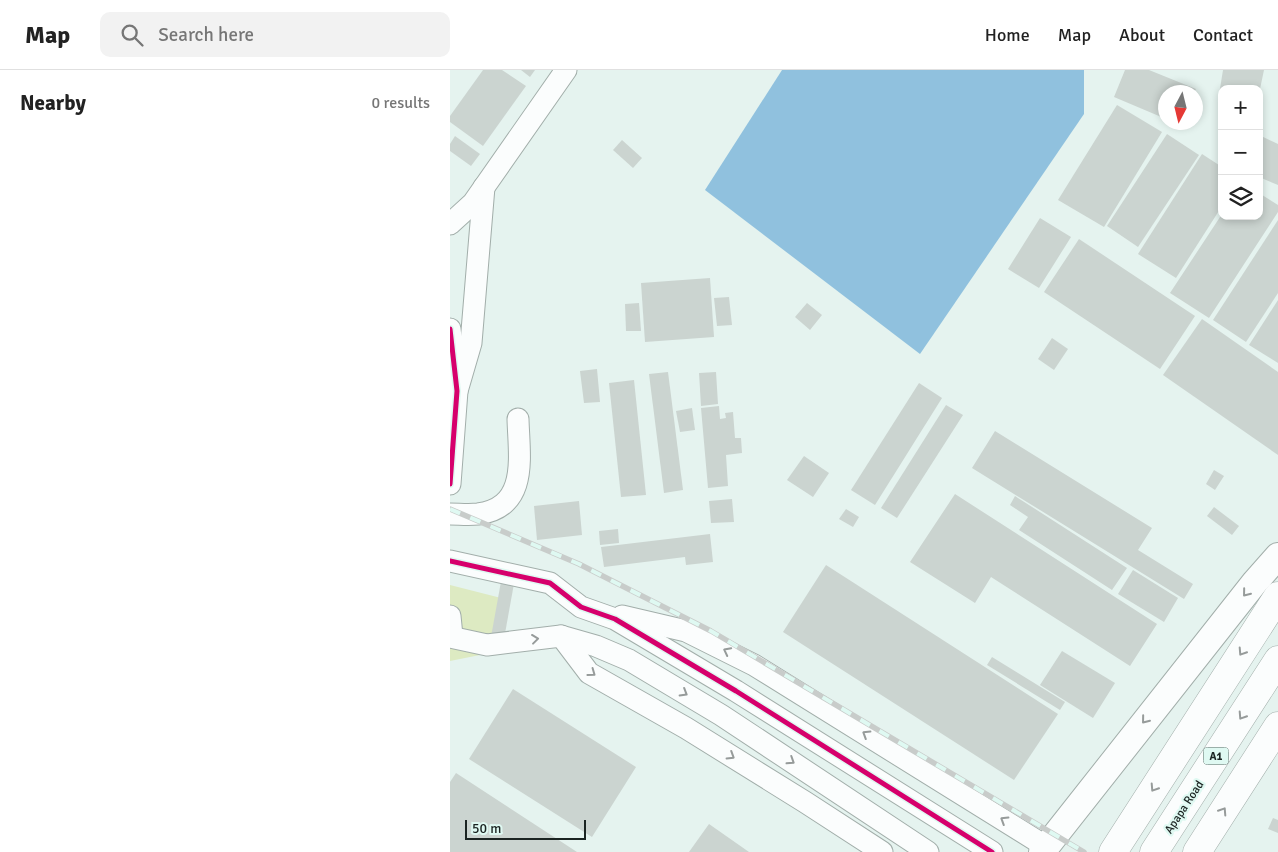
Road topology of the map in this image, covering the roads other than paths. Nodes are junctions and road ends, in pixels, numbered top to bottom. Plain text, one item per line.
1 (566, 70) edge
2 (484, 187) junction
3 (450, 224) edge
4 (450, 328) edge
5 (456, 391) junction
6 (518, 419) dead end
7 (450, 484) edge
8 (450, 514) edge
9 (1278, 556) edge
10 (450, 561) edge
11 (1278, 596) edge
12 (581, 607) junction
13 (451, 630) edge
14 (561, 636) junction
15 (1278, 660) edge
16 (1278, 726) edge
17 (1044, 849) edge
18 (882, 852) edge
19 (928, 852) edge
20 (992, 852) edge
21 (1113, 852) edge
22 (1154, 852) edge
23 (1196, 852) edge

1 - 2 street
2 - 3 street
2 - 5 street
4 - 5 street
5 - 7 street
6 - 8 street
9 -> 17 main road
10 - 12 street
11 -> 21 highway
17 -> 12 street
12 - 20 street
13 -> 14 street
14 -> 18 street
14 -> 19 street
15 -> 22 highway, Apapa Road / A1
23 -> 16 highway

